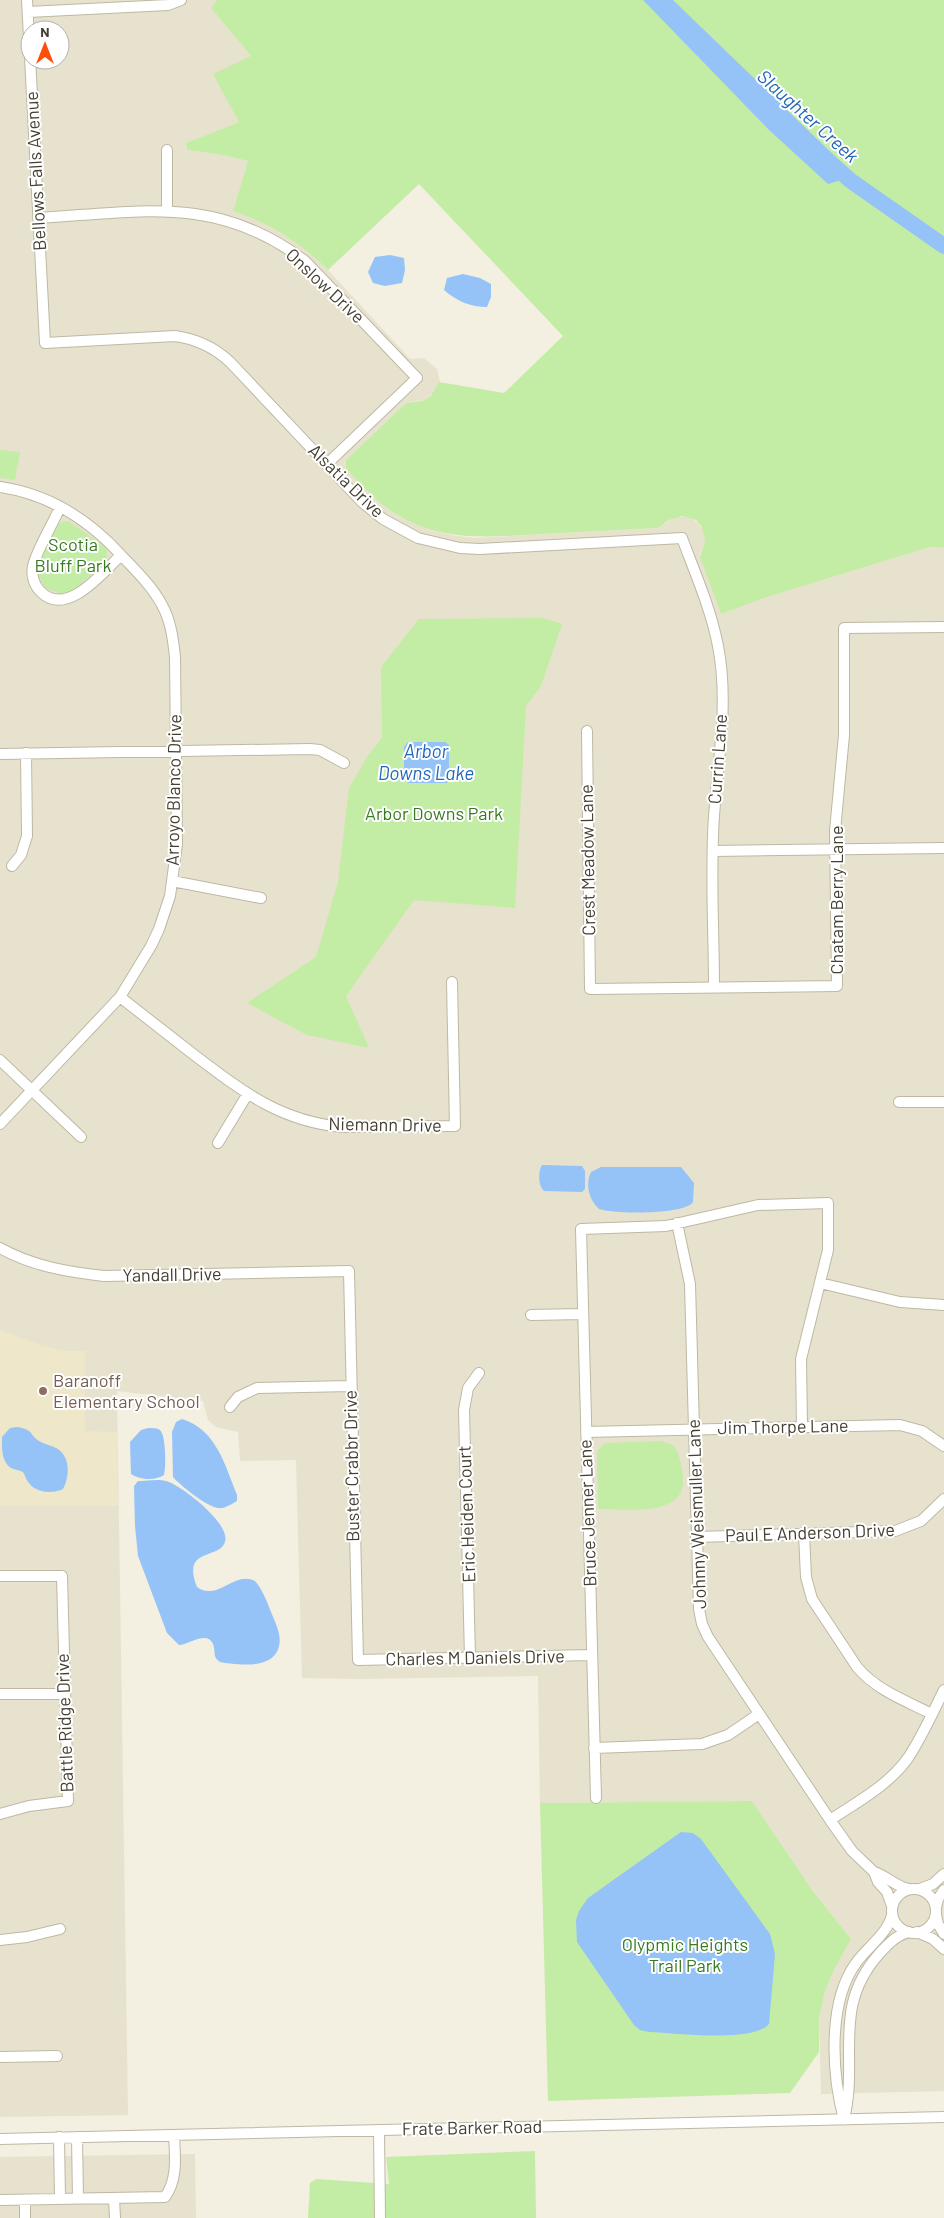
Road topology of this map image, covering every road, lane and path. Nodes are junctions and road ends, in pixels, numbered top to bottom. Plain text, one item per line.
1 (27, 0) edge
2 (181, 0) edge
3 (28, 12) junction
4 (167, 150) dead end
5 (167, 211) junction
6 (38, 218) junction
7 (45, 343) joint
8 (327, 464) junction
9 (0, 486) edge
10 (60, 507) junction
11 (682, 538) joint
12 (121, 555) junction
13 (944, 627) edge
14 (587, 731) dead end
15 (177, 751) junction
16 (26, 753) junction
17 (0, 754) edge
18 (344, 763) dead end
19 (944, 848) edge
20 (835, 850) junction
21 (713, 851) junction
22 (12, 866) dead end
23 (172, 881) junction
24 (261, 898) dead end
25 (452, 982) dead end
26 (714, 987) junction
27 (590, 988) joint
28 (120, 997) junction
29 (0, 1060) edge
30 (32, 1090) junction
31 (247, 1095) junction
32 (899, 1102) dead end
33 (944, 1102) edge
34 (0, 1124) edge
35 (81, 1136) dead end
36 (218, 1143) dead end
37 (677, 1223) junction
38 (0, 1248) edge
39 (349, 1271) joint
40 (820, 1283) junction
41 (944, 1305) edge
42 (582, 1314) junction
43 (530, 1315) dead end
44 (479, 1373) dead end
45 (350, 1386) junction
46 (230, 1406) dead end
47 (802, 1427) junction
48 (694, 1429) junction
49 (586, 1432) junction
50 (944, 1446) edge
51 (944, 1499) edge
52 (804, 1534) junction
53 (696, 1537) junction
54 (0, 1576) edge
55 (592, 1655) junction
56 (470, 1658) junction
57 (358, 1660) joint
58 (944, 1690) edge
59 (0, 1694) edge
60 (64, 1694) junction
61 (759, 1714) junction
62 (932, 1714) junction
63 (594, 1748) junction
64 (596, 1798) dead end
65 (0, 1814) edge
66 (830, 1820) junction
67 (874, 1872) junction
68 (944, 1874) edge
69 (914, 1889) junction
70 (944, 1890) edge
71 (892, 1910) junction
72 (936, 1911) junction
73 (60, 1929) dead end
74 (913, 1932) junction
75 (944, 1934) edge
76 (0, 1940) edge
77 (944, 1949) edge
78 (57, 2056) dead end
79 (0, 2057) edge
80 (944, 2117) edge
81 (844, 2120) junction
82 (379, 2130) junction
83 (174, 2135) junction
84 (78, 2137) junction
85 (59, 2138) junction
86 (0, 2139) edge
87 (60, 2172) junction
88 (78, 2172) junction
89 (60, 2199) junction
90 (78, 2199) junction
91 (114, 2199) junction
92 (0, 2200) edge
93 (25, 2200) junction
94 (25, 2218) edge
95 (115, 2218) edge
96 (380, 2218) edge

1 - 3 street, Bellows Falls Avenue
2 - 3 street
3 - 6 street, Bellows Falls Avenue
4 - 5 street
5 - 6 street, Onslow Drive
5 - 8 street, Onslow Drive
6 - 7 street, Bellows Falls Avenue
7 - 8 street, Alsatia Drive
8 - 11 street, Alsatia Drive
9 - 10 street, Arroyo Blanco Drive
10 - 12 street, Arroyo Blanco Drive
10 - 12 street
11 - 21 street, Currin Lane
12 - 15 street, Arroyo Blanco Drive
13 - 20 street, Chatam Berry Lane
14 - 27 street, Crest Meadow Lane
15 - 16 street
15 - 18 street
15 - 23 street, Arroyo Blanco Drive
16 - 17 street
16 - 22 street
19 - 20 street
20 - 21 street
20 - 26 street, Chatam Berry Lane
21 - 26 street, Currin Lane
23 - 24 street
23 - 28 street, Arroyo Blanco Drive
25 - 31 street, Niemann Drive
26 - 27 street, Chatam Berry Lane
28 - 30 street, Arroyo Blanco Drive
28 - 31 street, Niemann Drive
29 - 30 street
30 - 34 street, Arroyo Blanco Drive
30 - 35 street
31 - 36 street
32 - 33 street
37 - 40 street
37 - 42 street, Bruce Jenner Lane
37 - 48 street, Johnny Weismuller Lane
38 - 39 street, Yandall Drive
39 - 45 street, Buster Crabbr Drive
40 - 41 street
40 - 47 street
42 - 43 street
42 - 49 street, Bruce Jenner Lane
44 - 56 street, Eric Heiden Court
45 - 46 street
45 - 57 street, Buster Crabbr Drive
47 - 48 street, Jim Thorpe Lane
47 - 50 street, Jim Thorpe Lane
48 - 49 street, Jim Thorpe Lane
48 - 53 street, Johnny Weismuller Lane
49 - 55 street, Bruce Jenner Lane
51 - 52 street, Paul E Anderson Drive
52 - 53 street, Paul E Anderson Drive
52 - 62 street
53 - 61 street, Johnny Weismuller Lane
54 - 60 street, Battle Ridge Drive
55 - 56 street, Charles M Daniels Drive
55 - 63 street, Bruce Jenner Lane
56 - 57 street, Charles M Daniels Drive
58 - 62 street
59 - 60 street
60 - 65 street, Battle Ridge Drive
61 - 63 street
61 - 66 street, Johnny Weismuller Lane
62 - 66 street
63 - 64 street, Bruce Jenner Lane
66 - 67 street, Johnny Weismuller Lane
67 - 69 street, Johnny Weismuller Lane
67 - 71 street, Johnny Weismuller Lane
68 - 69 street
69 - 71 street
69 - 72 street
70 - 72 street
71 - 74 street
71 - 81 street
72 - 74 street
72 - 75 street
73 - 76 street
74 - 77 street
74 - 81 street
78 - 79 street
80 - 81 street, Frate Barker Road
81 - 82 street, Frate Barker Road
82 - 83 street, Frate Barker Road
82 - 96 street
83 - 84 street, Frate Barker Road
83 - 91 street
84 - 85 street, Frate Barker Road
84 - 88 street
85 - 86 street, Frate Barker Road
85 - 87 street
87 - 88 street
87 - 89 street
88 - 90 street
89 - 90 street
89 - 93 street
90 - 91 street
91 - 95 street
92 - 93 street
93 - 94 street

